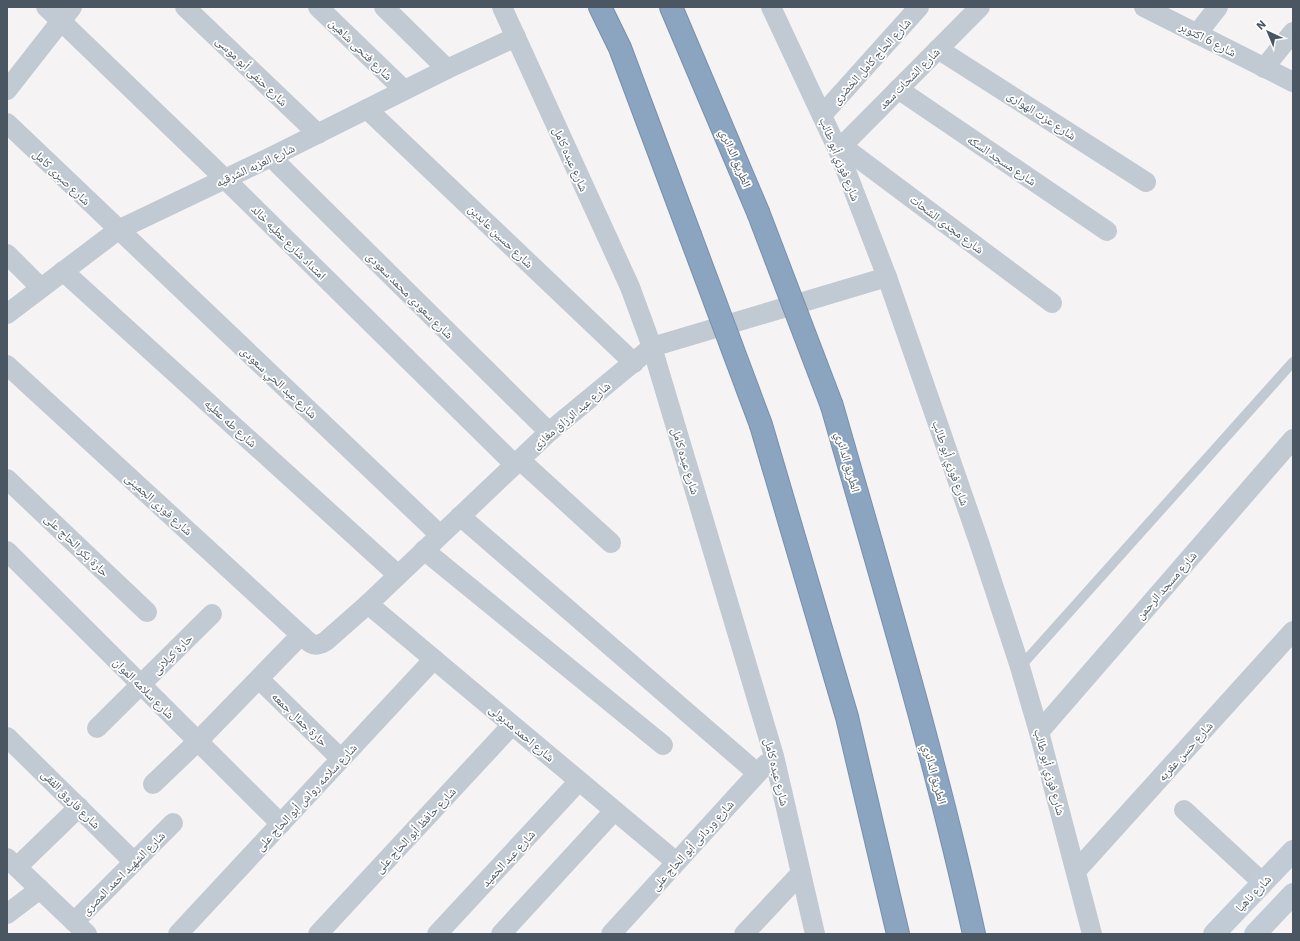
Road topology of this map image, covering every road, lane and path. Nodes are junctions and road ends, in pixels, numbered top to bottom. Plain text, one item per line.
1 (46, 7) edge
2 (185, 7) edge
3 (318, 7) edge
4 (384, 7) edge
5 (502, 7) edge
6 (600, 7) edge
7 (671, 7) edge
8 (919, 7) edge
9 (980, 7) edge
10 (1144, 7) edge
11 (1218, 7) edge
12 (778, 11) edge
13 (66, 14) edge
14 (1293, 32) edge
15 (1197, 34) junction
16 (516, 37) junction
17 (938, 49) junction
18 (1264, 68) junction
19 (447, 69) junction
20 (1293, 82) edge
21 (898, 89) junction
22 (7, 90) edge
23 (404, 90) junction
24 (367, 109) junction
25 (822, 115) junction
26 (7, 124) edge
27 (318, 134) junction
28 (840, 148) junction
29 (271, 157) junction
30 (225, 178) junction
31 (1146, 182) dead end
32 (118, 230) junction
33 (1107, 230) dead end
34 (7, 254) edge
35 (63, 271) junction
36 (887, 278) junction
37 (41, 288) junction
38 (1052, 303) dead end
39 (7, 314) edge
40 (652, 347) junction
41 (1293, 362) edge
42 (634, 363) junction
43 (7, 365) edge
44 (549, 432) junction
45 (1293, 439) edge
46 (517, 462) junction
47 (7, 479) edge
48 (460, 516) junction
49 (440, 535) junction
50 (611, 544) dead end
51 (424, 550) junction
52 (7, 551) edge
53 (398, 574) junction
54 (368, 604) junction
55 (147, 612) dead end
56 (212, 614) dead end
57 (1293, 631) edge
58 (306, 639) junction
59 (434, 659) junction
60 (1020, 667) junction
61 (259, 679) junction
62 (141, 685) junction
63 (512, 725) junction
64 (97, 728) dead end
65 (1039, 732) junction
66 (7, 737) edge
67 (198, 741) junction
68 (662, 745) dead end
69 (774, 756) junction
70 (341, 759) junction
71 (757, 773) junction
72 (579, 781) junction
73 (153, 784) dead end
74 (79, 807) junction
75 (1184, 810) dead end
76 (614, 811) junction
77 (173, 823) dead end
78 (281, 824) junction
79 (1293, 851) edge
80 (12, 862) edge
81 (134, 862) junction
82 (676, 862) junction
83 (1076, 871) junction
84 (801, 873) junction
85 (1263, 883) junction
86 (40, 889) junction
87 (1291, 900) edge
88 (7, 914) edge
89 (76, 929) edge
90 (178, 934) edge
91 (318, 934) edge
92 (437, 934) edge
93 (501, 934) edge
94 (612, 934) edge
95 (744, 934) edge
96 (815, 934) edge
97 (898, 934) edge
98 (974, 934) edge
99 (1092, 934) edge
100 (1214, 934) edge
101 (1254, 934) edge

1 - 13 street, امتداد شارع عطيه خالد
2 - 27 street, شارع حنفى أبو موسى
3 - 23 street, شارع فتحى شاهين
4 - 19 street
5 - 16 street, شارع عبده كامل
6 - 97 highway, bridge
7 - 98 highway, الطريق الدائري, bridge
8 - 25 street, شارع الحاج كامل الخضرى
9 - 17 street, شارع الشحات سعد
10 - 15 street, شارع 6 اكتوبر
11 - 15 street
12 - 25 street, شارع فوزي أبو طالب
13 - 22 street
13 - 30 street, امتداد شارع عطيه خالد
14 - 18 street
15 - 18 street, شارع 6 اكتوبر
16 - 19 street, شارع العزبه الشرقيه
16 - 40 street, شارع عبده كامل
17 - 21 street, شارع الشحات سعد
17 - 31 street, شارع عزت الهوارى
18 - 20 street, شارع 6 اكتوبر
19 - 23 street, شارع العزبه الشرقيه
21 - 28 street, شارع الشحات سعد
21 - 33 street, شارع مسجد السكه
23 - 24 street, شارع العزبه الشرقيه
24 - 27 street, شارع العزبه الشرقيه
24 - 42 street, شارع حسين عابدين
25 - 28 street, شارع فوزي أبو طالب
26 - 32 street, شارع صبرى كامل
27 - 29 street, شارع العزبه الشرقيه
28 - 36 street, شارع فوزي أبو طالب
28 - 38 street, شارع مجدى الشحات
29 - 30 street, شارع العزبه الشرقيه
29 - 44 street, شارع سعودى محمد سعودى
30 - 32 street, شارع العزبه الشرقيه
30 - 46 street, امتداد شارع عطيه خالد
32 - 35 street, شارع العزبه الشرقيه
32 - 49 street, شارع عبد الحي سعودى
34 - 37 street
35 - 37 street, شارع العزبه الشرقيه
35 - 53 street, شارع طه عطيه
36 - 40 street, شارع عبد الرزاق مغازى
36 - 60 street, شارع فوزي أبو طالب
37 - 39 street, شارع العزبه الشرقيه
40 - 42 street, شارع عبد الرزاق مغازى
40 - 69 street, شارع عبده كامل
41 - 60 lane
42 - 44 street, شارع عبد الرزاق مغازى
43 - 58 street, شارع فوزى الجمينى
44 - 46 street, شارع عبد الرزاق مغازى
45 - 65 street, شارع مسجد الرحمن
46 - 48 street, شارع عبد الرزاق مغازى
46 - 50 street, امتداد شارع عطيه خالد
47 - 55 street, حارة بكر الحاج على
48 - 49 street, شارع عبد الرزاق مغازى
48 - 71 street
49 - 51 street, شارع عبد الرزاق مغازى
51 - 53 street, شارع عبد الرزاق مغازى
51 - 68 street
52 - 62 street, شارع سلامه الموان
53 - 54 street, شارع عبد الرزاق مغازى
54 - 58 street, شارع عبد الرزاق مغازى
54 - 59 street, شارع احمد مدبولى
56 - 62 street, حارة كيلانى
57 - 83 street, شارع حسن عقربه
58 - 61 street
59 - 63 street, شارع احمد مدبولى
59 - 70 street, شارع سلامه رواش أبو الحاج على
60 - 65 street, شارع فوزي أبو طالب
61 - 67 street
61 - 70 street, حارة جمال جمعه
62 - 64 street, حارة كيلانى
62 - 67 street, شارع سلامه الموان
63 - 72 street, شارع احمد مدبولى
63 - 91 street, شارع حافظ أبو الحاج على
65 - 83 street, شارع فوزي أبو طالب
66 - 74 street, شارع فاروق الفقى
67 - 73 street
67 - 78 street, شارع سلامه الموان
69 - 71 street, شارع وردانى أبو الحاج على
69 - 84 street, شارع عبده كامل
70 - 78 street, شارع سلامه رواش أبو الحاج على
71 - 82 street, شارع وردانى أبو الحاج على
72 - 76 street, شارع احمد مدبولى
72 - 92 street, شارع عبد الحميد
74 - 80 street
74 - 81 street, شارع فاروق الفقى
75 - 85 street
76 - 82 street, شارع احمد مدبولى
76 - 93 street
77 - 81 street, شارع الشهيد احمد المصرى
78 - 90 street, شارع سلامه رواش أبو الحاج على
79 - 85 main road, شارع ناهيا
80 - 86 street
81 - 89 street, شارع الشهيد احمد المصرى
82 - 94 street, شارع وردانى أبو الحاج على
83 - 99 street, شارع فوزي أبو طالب
84 - 95 street
84 - 96 street, شارع عبده كامل
85 - 100 main road, شارع ناهيا
86 - 88 street
86 - 89 street
87 - 101 main road

